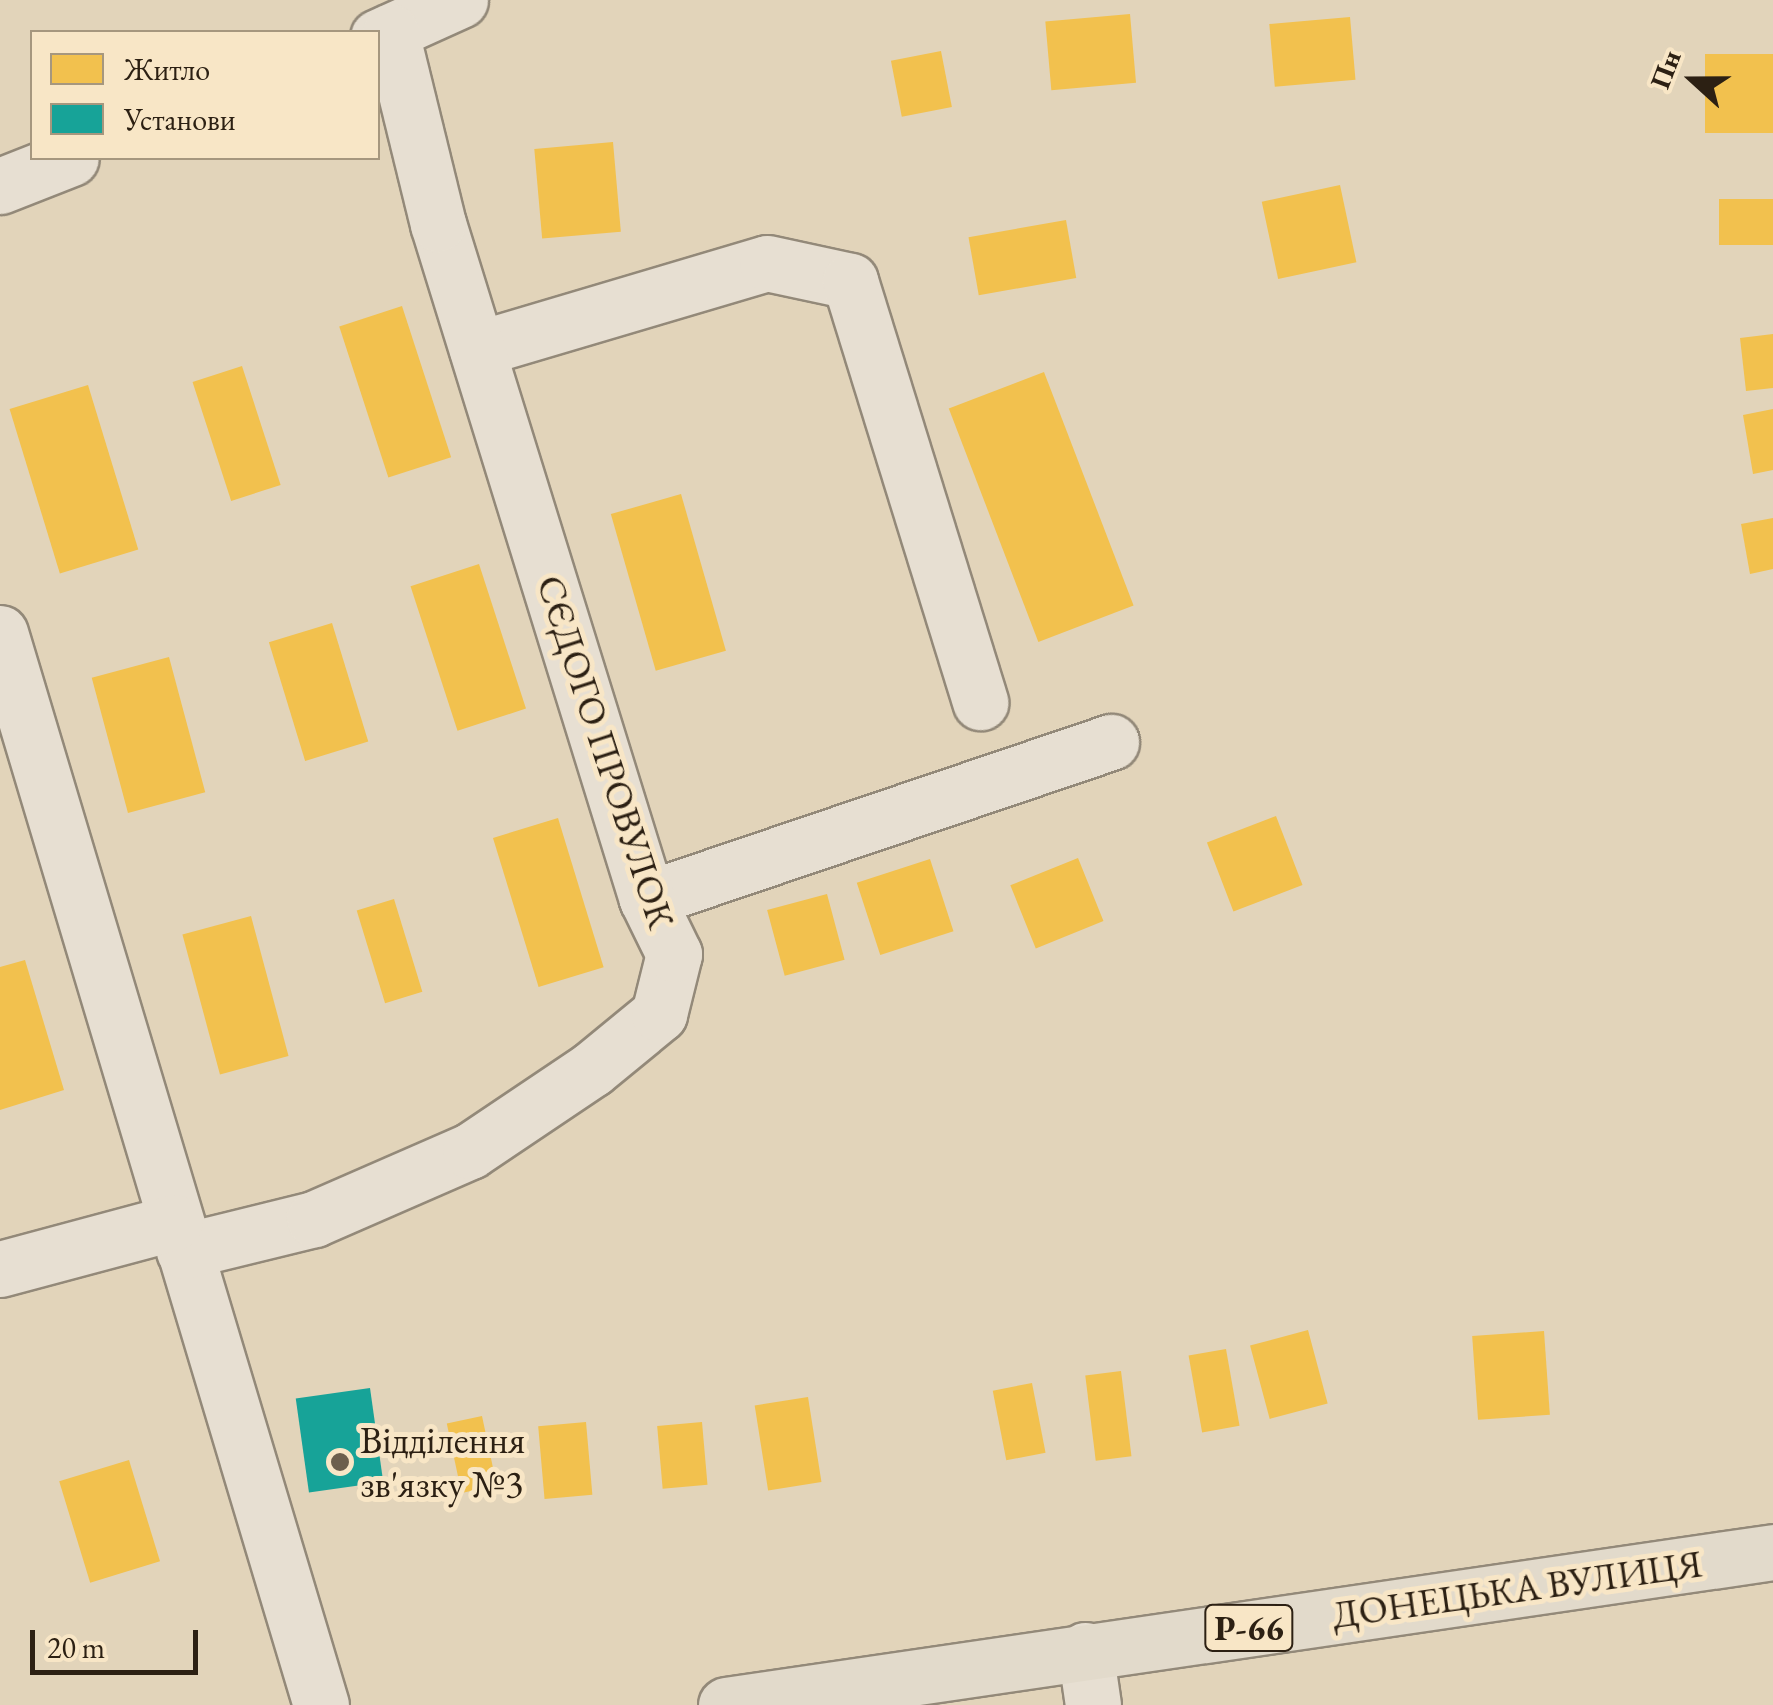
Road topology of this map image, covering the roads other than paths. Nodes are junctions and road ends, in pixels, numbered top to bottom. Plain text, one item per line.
1 (460, 0) edge
2 (384, 34) edge
3 (66, 160) edge
4 (0, 186) edge
5 (478, 349) junction
6 (0, 633) edge
7 (980, 702) dead end
8 (1111, 742) dead end
9 (647, 899) junction
10 (180, 1236) junction
11 (0, 1269) edge
12 (1773, 1552) edge
13 (1086, 1650) junction
14 (321, 1705) edge
15 (726, 1705) edge
16 (1092, 1705) edge

1 - 2 street
2 - 5 street, СЄДОГО ПРОВУЛОК
3 - 4 street
5 - 7 street
5 - 9 street, СЄДОГО ПРОВУЛОК
6 - 10 street
8 - 9 street
9 - 10 street, СЄДОГО ПРОВУЛОК
10 - 11 street, СЄДОГО ПРОВУЛОК
10 - 14 street
12 - 13 main road, ДОНЕЦЬКА ВУЛИЦЯ / Р-66
13 - 15 main road, ДОНЕЦЬКА ВУЛИЦЯ / Р-66
13 - 16 street

